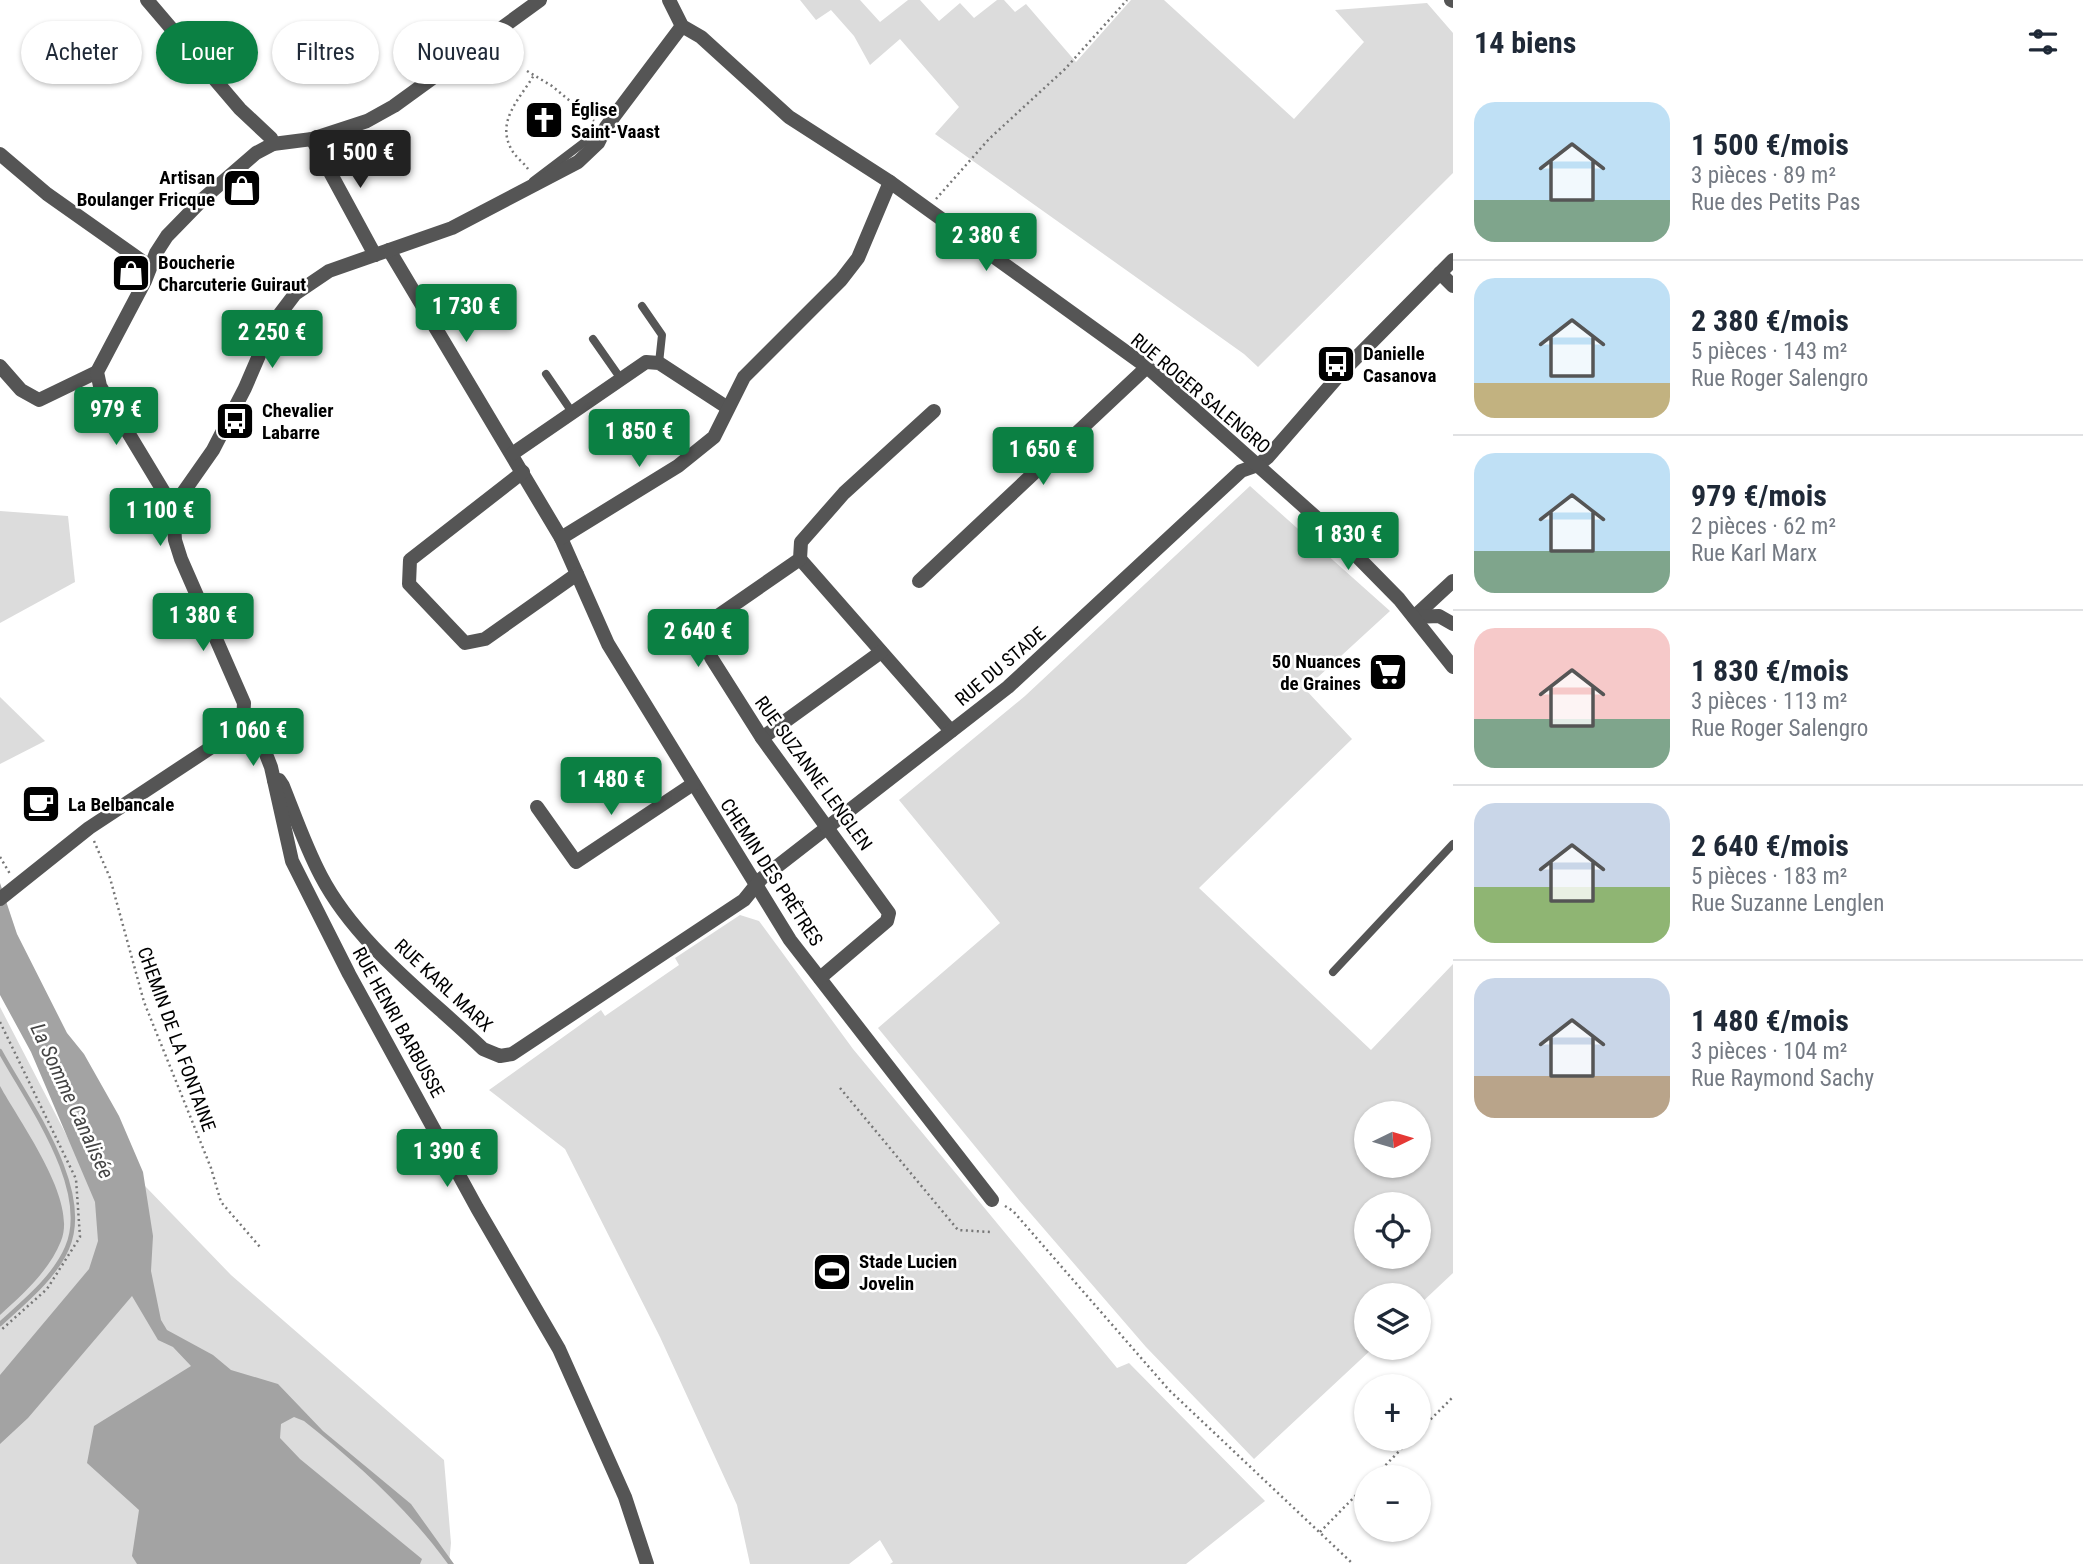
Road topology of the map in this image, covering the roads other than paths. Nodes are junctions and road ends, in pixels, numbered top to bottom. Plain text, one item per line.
1 (147, 0) edge
2 (540, 0) edge
3 (669, 0) edge
4 (682, 26) junction
5 (312, 139) junction
6 (273, 144) junction
7 (0, 154) edge
8 (890, 182) junction
9 (389, 250) junction
10 (375, 255) junction
11 (1453, 260) edge
12 (149, 266) junction
13 (1440, 273) junction
14 (1453, 286) edge
15 (642, 306) dead end
16 (593, 339) dead end
17 (659, 363) junction
18 (0, 366) edge
19 (1147, 368) junction
20 (97, 372) junction
21 (546, 374) dead end
22 (621, 379) junction
23 (728, 408) junction
24 (934, 411) dead end
25 (572, 412) junction
26 (512, 454) junction
27 (1258, 466) junction
28 (523, 472) junction
29 (173, 507) junction
30 (561, 538) junction
31 (800, 559) junction
32 (577, 574) junction
33 (919, 580) dead end
34 (1453, 582) edge
35 (1414, 617) junction
36 (1453, 624) edge
37 (881, 652) junction
38 (1453, 667) edge
39 (243, 721) junction
40 (951, 732) junction
41 (762, 738) junction
42 (274, 780) junction
43 (693, 784) junction
44 (537, 807) dead end
45 (828, 826) junction
46 (1453, 844) edge
47 (757, 886) junction
48 (5, 896) edge
49 (1333, 972) dead end
50 (820, 978) junction
51 (992, 1199) road end
52 (647, 1564) edge

1 - 6 street
2 - 5 street
3 - 4 street, RUE ROGER SALENGRO
4 - 8 street, RUE ROGER SALENGRO
4 - 9 street
5 - 6 street
5 - 10 street
6 - 12 street
7 - 12 street
8 - 19 street, RUE ROGER SALENGRO
8 - 23 street
9 - 10 street
9 - 26 street, CHEMIN DES PRÊTRES
10 - 29 street
11 - 13 street, RUE DU STADE
12 - 20 street
13 - 14 street
13 - 27 street, RUE DU STADE
15 - 17 lane
16 - 22 lane
17 - 22 street
17 - 23 street
18 - 20 street
19 - 27 street, RUE ROGER SALENGRO
19 - 33 street
20 - 29 street
21 - 25 lane
22 - 25 street
23 - 30 street
24 - 31 street
25 - 26 street
26 - 28 street, CHEMIN DES PRÊTRES
27 - 35 street, RUE ROGER SALENGRO
27 - 40 street, RUE DU STADE
28 - 30 street, CHEMIN DES PRÊTRES
28 - 32 street
29 - 39 street
30 - 32 street, CHEMIN DES PRÊTRES
31 - 37 street
31 - 41 street, RUE SUZANNE LENGLEN
32 - 43 street, CHEMIN DES PRÊTRES
34 - 35 street
35 - 36 street
35 - 38 street, RUE ROGER SALENGRO
37 - 40 street
37 - 41 street
39 - 42 street, RUE HENRI BARBUSSE
39 - 48 street
40 - 45 street, RUE DU STADE
41 - 45 street, RUE SUZANNE LENGLEN
42 - 47 street, RUE KARL MARX
42 - 52 street, RUE HENRI BARBUSSE
43 - 44 street
43 - 47 street, CHEMIN DES PRÊTRES
45 - 47 street, RUE DU STADE
45 - 50 street, RUE SUZANNE LENGLEN
46 - 49 lane
47 - 50 street, CHEMIN DES PRÊTRES
50 - 51 street, CHEMIN DES PRÊTRES

